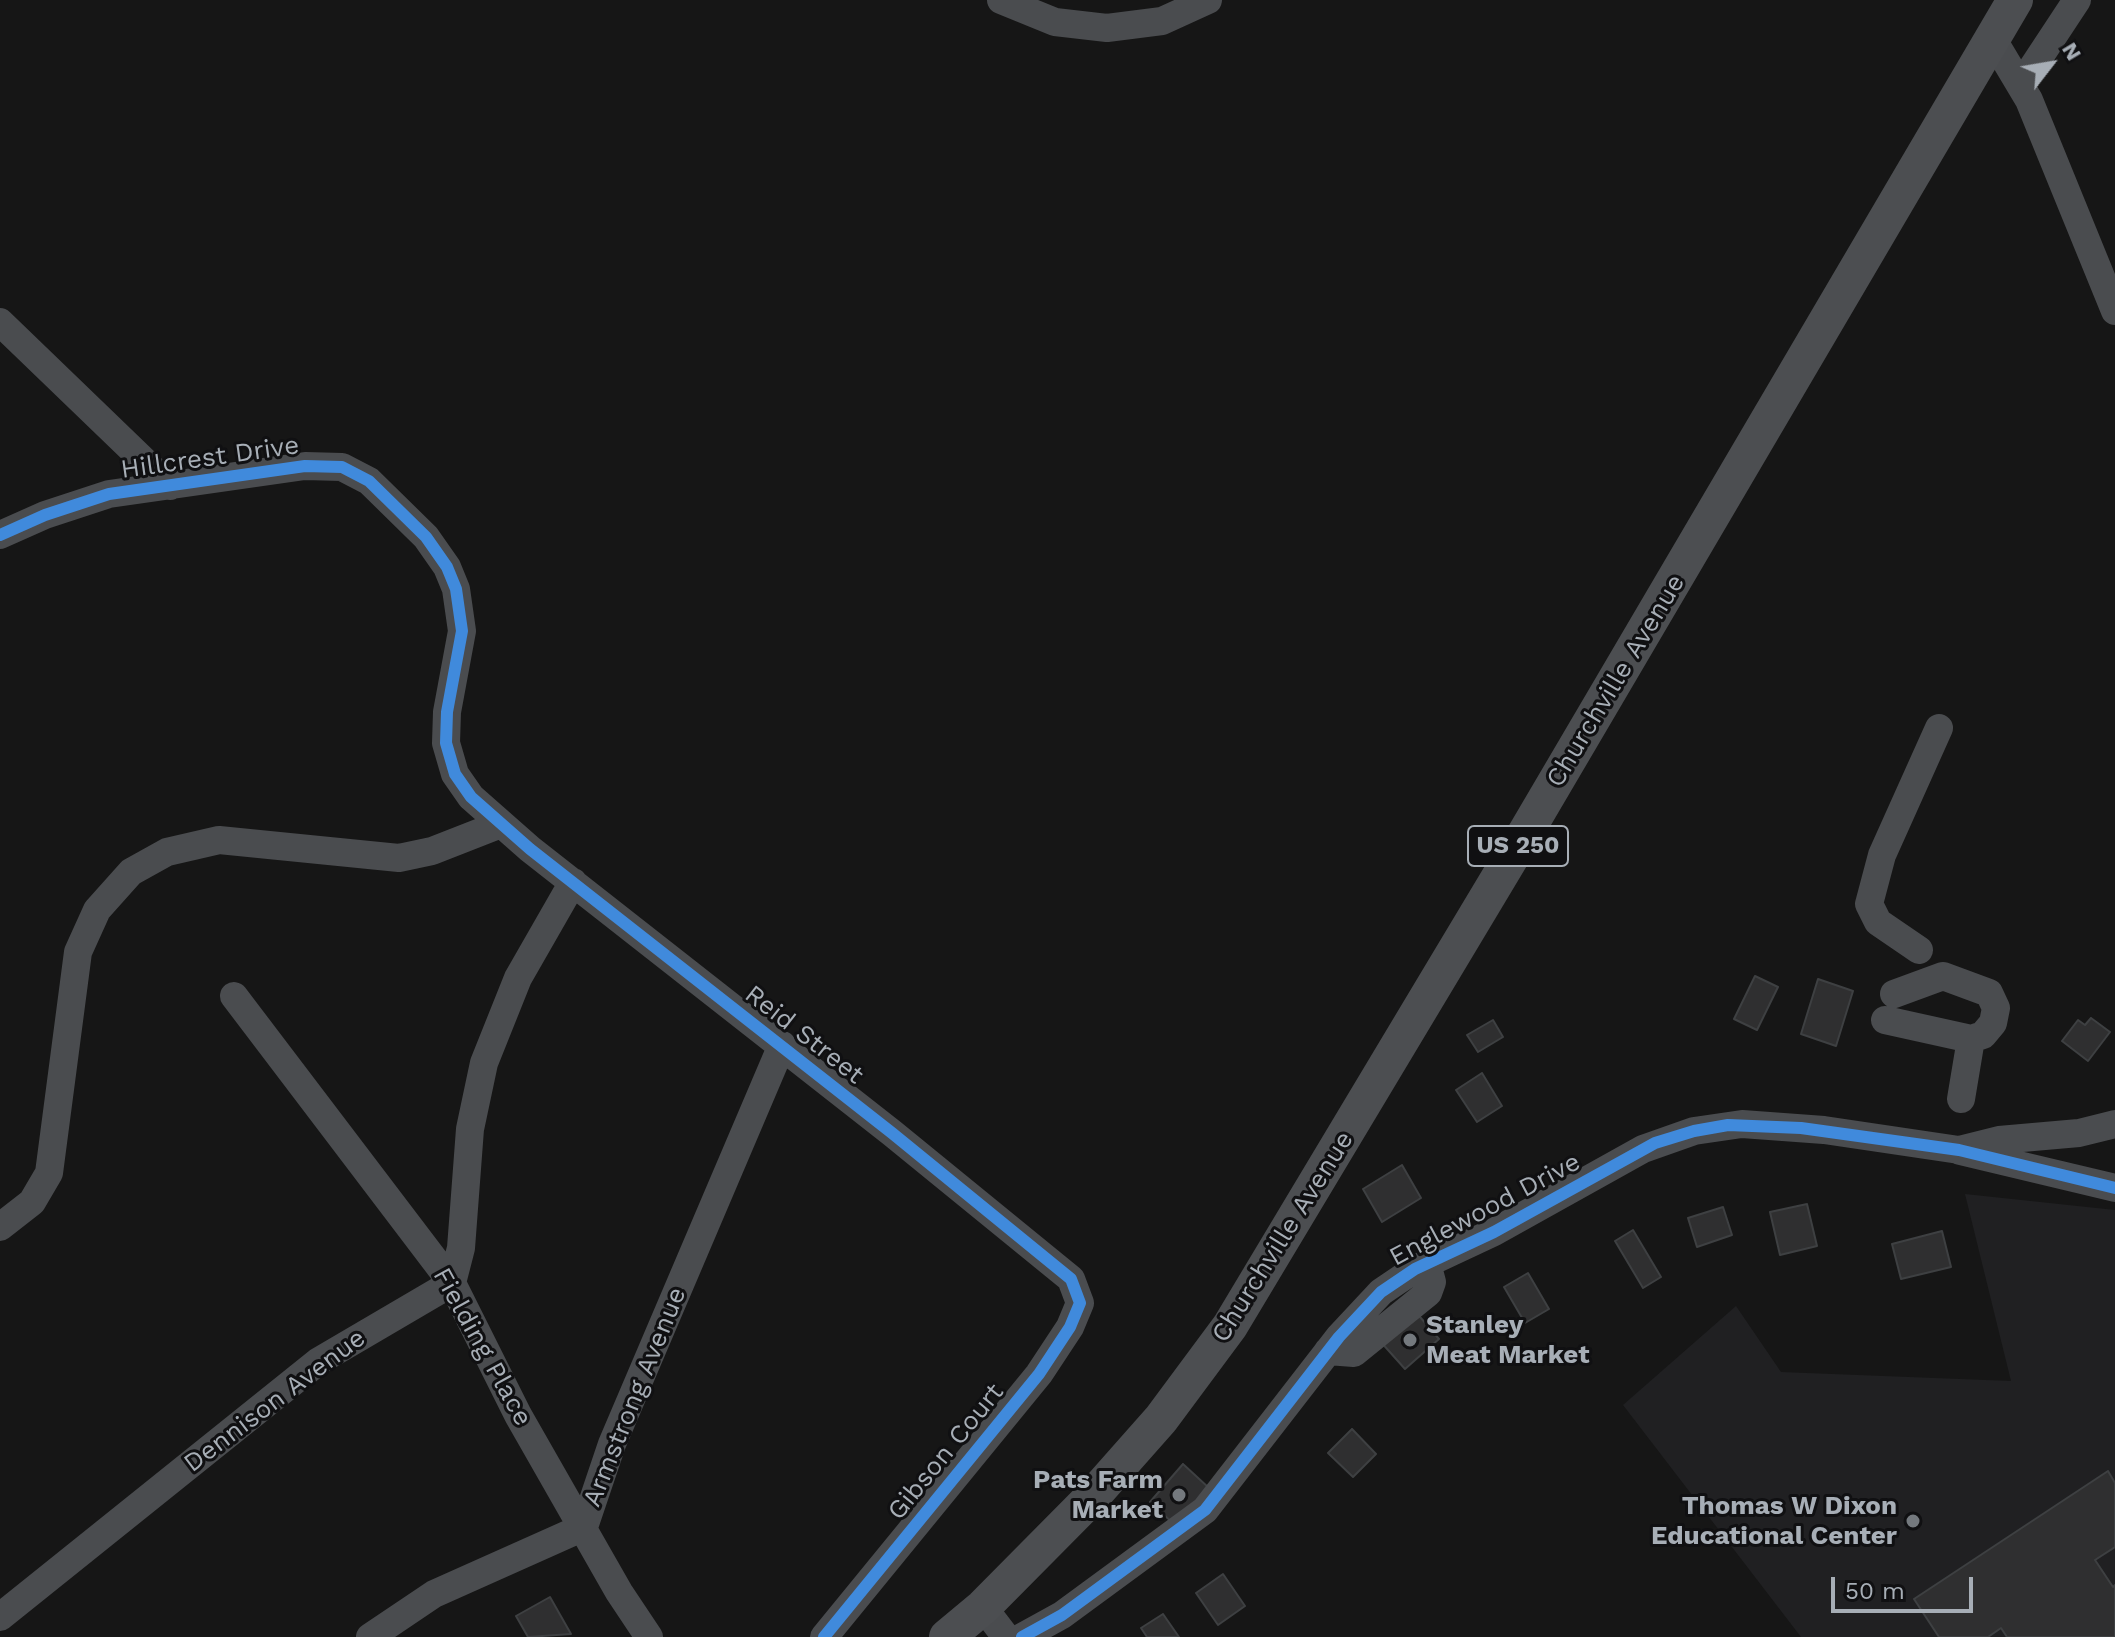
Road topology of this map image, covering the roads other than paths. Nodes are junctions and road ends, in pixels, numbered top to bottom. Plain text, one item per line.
1 (1001, 0) edge
2 (1208, 0) edge
3 (2015, 0) edge
4 (2077, 0) edge
5 (1992, 38) junction
6 (2021, 85) junction
7 (2115, 311) edge
8 (0, 322) edge
9 (170, 486) junction
10 (0, 535) edge
11 (1939, 728) dead end
12 (501, 824) junction
13 (573, 882) junction
14 (1919, 950) dead end
15 (234, 996) dead end
16 (1971, 1039) junction
17 (782, 1045) junction
18 (1961, 1099) dead end
19 (2115, 1124) edge
20 (1959, 1150) junction
21 (2115, 1188) edge
22 (0, 1227) edge
23 (452, 1283) junction
24 (1075, 1286) joint
25 (584, 1527) junction
26 (983, 1607) junction
27 (0, 1617) edge
28 (370, 1637) edge
29 (649, 1637) edge
30 (824, 1637) edge
31 (947, 1637) edge
32 (1006, 1637) edge
33 (1022, 1637) edge

1 - 2 street
3 - 5 main road, Churchville Avenue / US 250
4 - 6 street
5 - 6 street
5 - 26 main road, Churchville Avenue / US 250
6 - 7 street
8 - 9 street
9 - 10 street, Hillcrest Drive
9 - 12 street, Hillcrest Drive
11 - 14 street
12 - 13 street, Reid Street
12 - 22 street
13 - 17 street, Reid Street
13 - 23 street
15 - 23 street, Fielding Place
16 - 16 street
16 - 18 street
17 - 24 street, Reid Street
17 - 25 street, Armstrong Avenue
19 - 20 street, Englewood Drive
20 - 21 street
20 - 33 street, Englewood Drive
23 - 25 street, Fielding Place
23 - 27 street, Dennison Avenue
24 - 30 street, Gibson Court
25 - 28 street, Armstrong Avenue
25 - 29 street, Fielding Place
26 - 31 main road, Churchville Avenue / US 250
26 - 32 street

